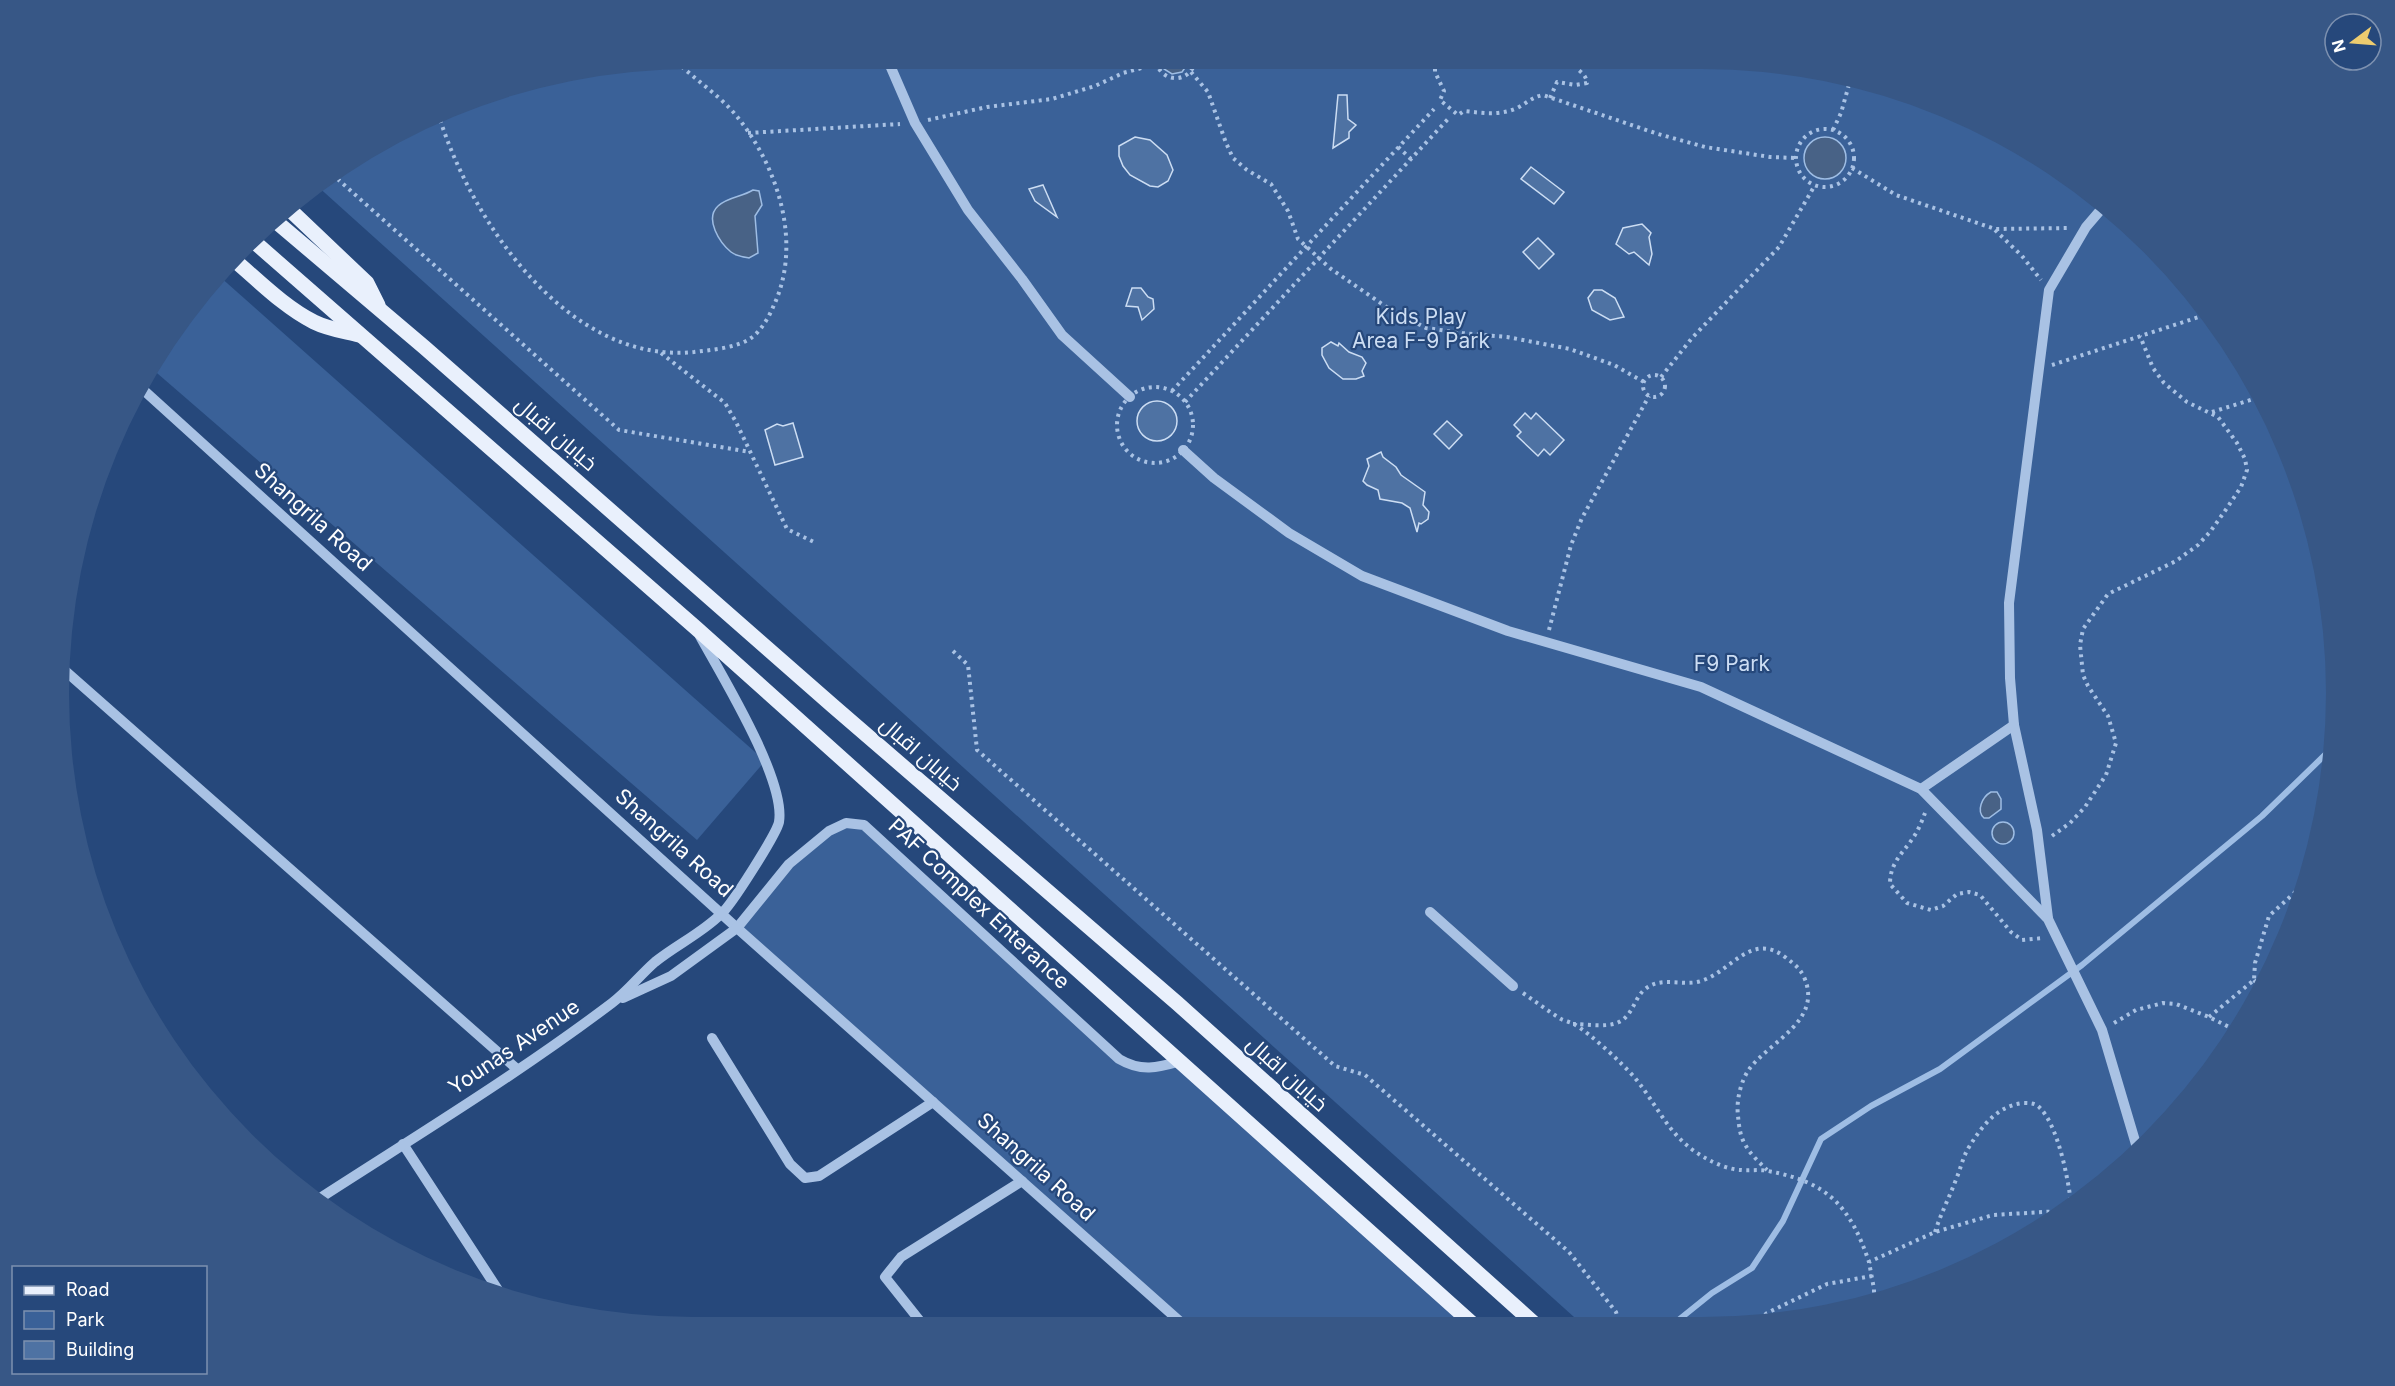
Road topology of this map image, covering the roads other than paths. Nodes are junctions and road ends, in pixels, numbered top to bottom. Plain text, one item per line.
1 (892, 69) edge
2 (2099, 212) edge
3 (294, 214) edge
4 (281, 225) edge
5 (259, 246) edge
6 (240, 265) edge
7 (381, 310) junction
8 (362, 336) junction
9 (146, 393) edge
10 (1130, 397) road end
11 (1183, 450) road end
12 (696, 628) junction
13 (69, 675) edge
14 (2014, 725) junction
15 (1921, 789) junction
16 (1430, 912) dead end
17 (723, 914) junction
18 (2048, 919) junction
19 (737, 928) junction
20 (1513, 986) road end
21 (614, 1002) junction
22 (712, 1038) dead end
23 (1181, 1061) junction
24 (517, 1069) junction
25 (933, 1102) junction
26 (2135, 1141) edge
27 (403, 1144) junction
28 (1022, 1181) junction
29 (324, 1196) edge
30 (495, 1285) edge
31 (917, 1317) edge
32 (1175, 1317) edge
33 (1465, 1317) edge
34 (1527, 1317) edge

1 - 10 street
2 - 14 street
3 - 7 main road
4 - 7 main road, خیابان اقبال
5 - 8 main road
6 - 8 main road
7 - 34 main road, خیابان اقبال
8 - 12 main road
9 - 17 street, Shangrila Road
11 - 15 street
12 - 17 street
12 - 23 main road
13 - 24 street
14 - 15 street
14 - 18 street
15 - 18 street
16 - 20 street
17 - 19 street, Shangrila Road
17 - 21 street, Younas Avenue
18 - 26 street
19 - 21 street, PAF Complex Enterance
19 - 23 street, PAF Complex Enterance
19 - 25 street, Shangrila Road
21 - 24 street, Younas Avenue
22 - 25 street
23 - 33 main road
24 - 27 street, Younas Avenue
25 - 28 street, Shangrila Road
27 - 29 street, Younas Avenue
27 - 30 street
28 - 31 street
28 - 32 street, Shangrila Road

